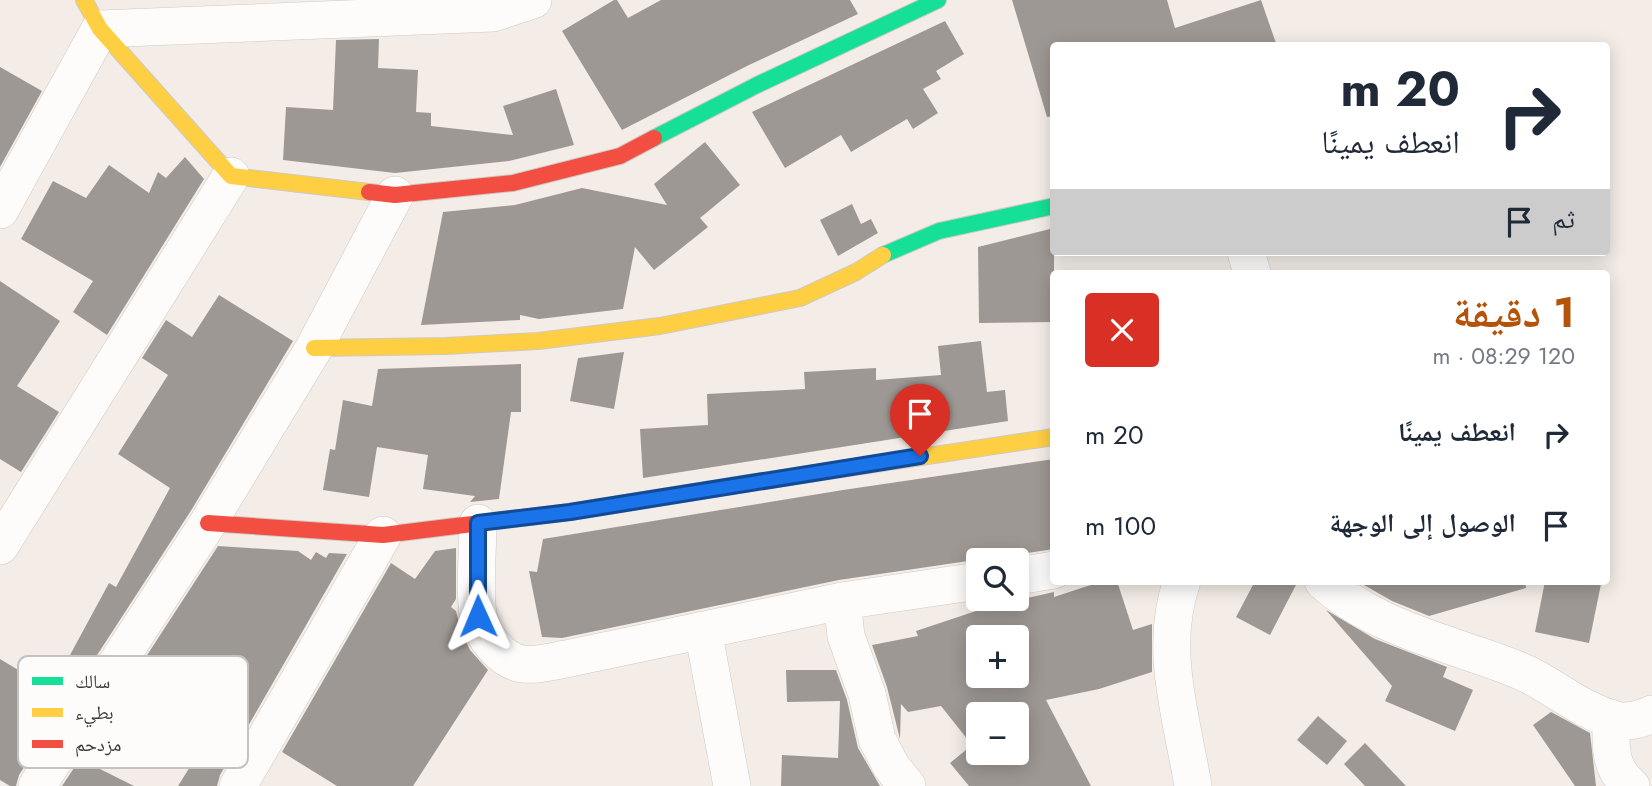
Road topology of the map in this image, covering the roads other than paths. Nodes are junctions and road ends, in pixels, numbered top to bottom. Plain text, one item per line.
1 (533, 0) edge
2 (938, 0) edge
3 (92, 15) edge
4 (231, 176) junction
5 (395, 195) junction
6 (1050, 207) edge
7 (0, 210) edge
8 (314, 348) junction
9 (1050, 438) edge
10 (208, 523) junction
11 (478, 523) junction
12 (383, 535) junction
13 (0, 546) edge
14 (1050, 571) edge
15 (1029, 574) edge
16 (966, 583) edge
17 (1181, 585) edge
18 (1327, 585) edge
19 (842, 601) junction
20 (703, 630) junction
21 (122, 656) edge
22 (1652, 714) edge
23 (1611, 719) junction
24 (49, 768) edge
25 (37, 786) edge
26 (238, 786) edge
27 (732, 786) edge
28 (908, 786) edge
29 (1193, 786) edge
30 (1630, 786) edge

1 - 3 street
2 - 5 street
3 - 4 street
3 - 7 street
4 - 5 street
4 - 13 street
5 - 8 street
6 - 8 street
8 - 10 street
9 - 11 street
10 - 12 street
10 - 21 street
11 - 12 street
11 - 20 street
12 - 26 street
14 - 15 street
16 - 19 street
17 - 29 street
18 - 23 street
19 - 20 street
19 - 28 street
20 - 27 street
22 - 23 street
23 - 30 street
24 - 25 street

